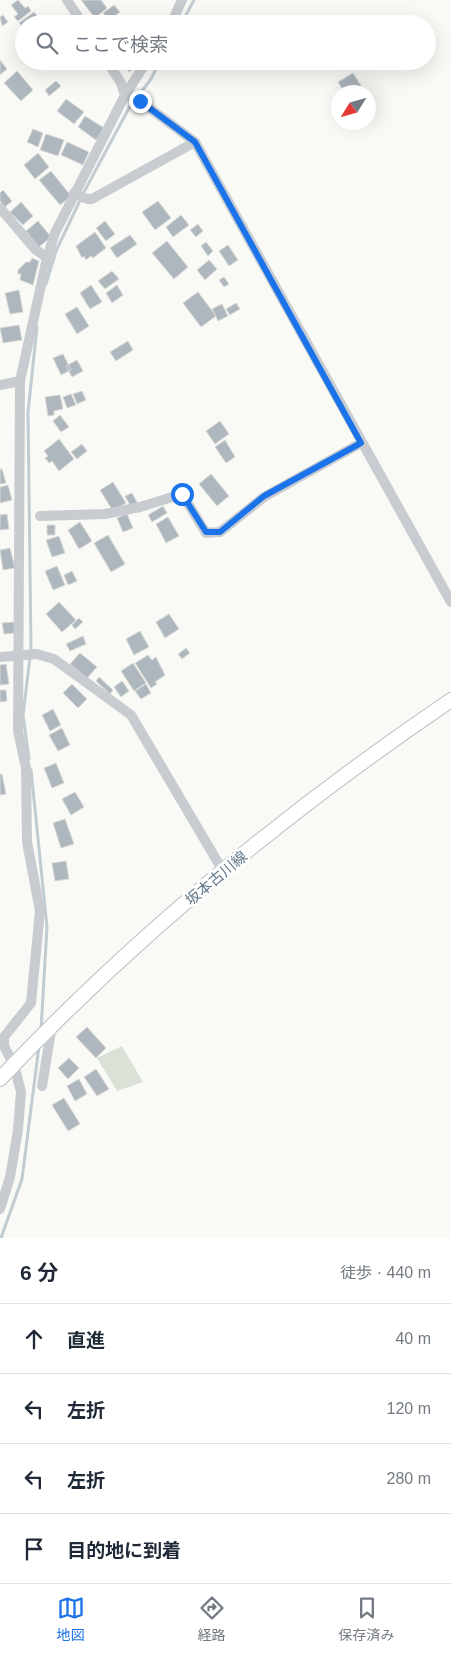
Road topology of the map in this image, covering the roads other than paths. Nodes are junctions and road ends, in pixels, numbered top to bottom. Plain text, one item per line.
1 (67, 0) edge
2 (182, 0) edge
3 (76, 15) edge
4 (175, 15) edge
5 (113, 70) edge
6 (143, 70) edge
7 (132, 98) junction
8 (195, 142) junction
9 (80, 196) junction
10 (0, 208) edge
11 (46, 258) junction
12 (20, 381) junction
13 (0, 385) edge
14 (361, 443) junction
15 (40, 516) dead end
16 (451, 602) edge
17 (20, 656) junction
18 (0, 657) edge
19 (451, 700) edge
20 (223, 871) junction
21 (52, 1026) junction
22 (14, 1065) junction
23 (0, 1079) edge
24 (42, 1086) dead end
25 (0, 1209) edge

1 - 3 street
2 - 4 street
5 - 7 street
6 - 7 street
7 - 8 street
7 - 9 street
8 - 9 street
8 - 14 street
9 - 11 street
10 - 11 street
11 - 12 street
12 - 13 street
12 - 17 street
14 - 15 street
14 - 16 street
17 - 18 street
17 - 20 street
17 - 22 street
19 - 20 main road, 坂本古川線
20 - 21 main road, 坂本古川線
21 - 22 main road, 坂本古川線
21 - 24 street
22 - 23 main road, 坂本古川線
22 - 25 street

